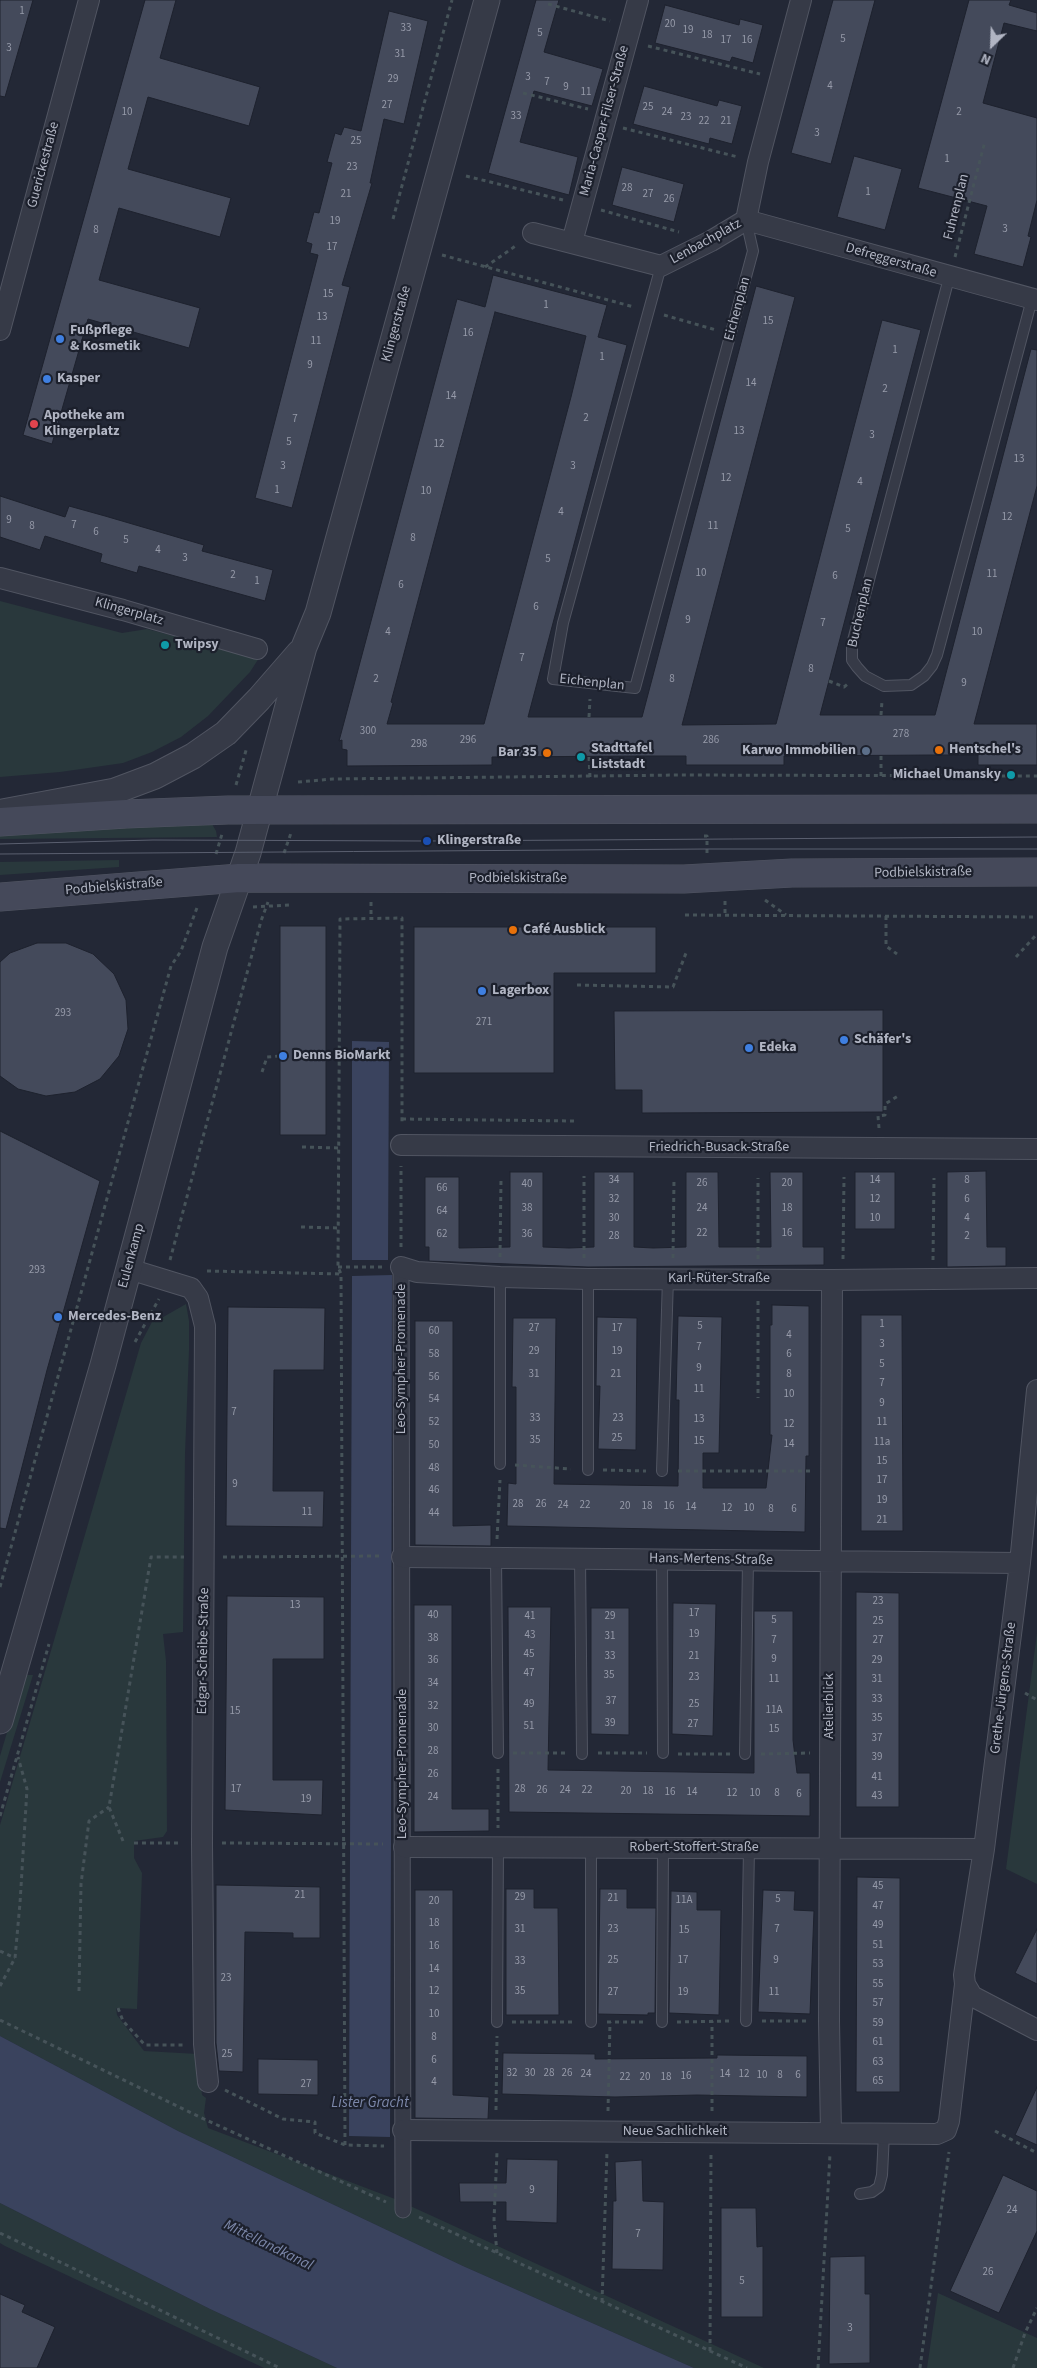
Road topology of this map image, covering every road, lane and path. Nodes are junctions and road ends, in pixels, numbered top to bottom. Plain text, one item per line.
1 (89, 0) edge
2 (452, 0) edge
3 (487, 0) edge
4 (638, 0) edge
5 (801, 0) edge
6 (548, 4) dead end
7 (629, 33) junction
8 (780, 79) junction
9 (523, 93) dead end
10 (606, 118) junction
11 (985, 141) dead end
12 (758, 162) junction
13 (466, 176) dead end
14 (582, 205) junction
15 (393, 219) dead end
16 (746, 220) junction
17 (533, 232) dead end
18 (711, 241) junction
19 (572, 242) junction
20 (517, 244) dead end
21 (442, 255) dead end
22 (661, 266) junction
23 (485, 267) junction
24 (949, 278) junction
25 (552, 286) junction
26 (551, 291) dead end
27 (1035, 300) edge
28 (3, 307) edge
29 (647, 311) junction
30 (0, 330) edge
31 (731, 334) junction
32 (0, 578) edge
33 (304, 647) junction
34 (257, 649) dead end
35 (881, 756) dead end
36 (589, 757) dead end
37 (243, 759) dead end
38 (881, 776) junction
39 (1037, 776) edge
40 (590, 777) junction
41 (298, 782) dead end
42 (232, 798) junction
43 (299, 809) junction
44 (1037, 809) edge
45 (259, 810) junction
46 (0, 813) edge
47 (0, 822) edge
48 (1037, 872) edge
49 (276, 877) junction
50 (238, 878) junction
51 (209, 879) junction
52 (0, 897) edge
53 (724, 898) dead end
54 (763, 898) dead end
55 (371, 902) dead end
56 (293, 905) dead end
57 (267, 906) junction
58 (249, 907) dead end
59 (685, 915) dead end
60 (724, 915) junction
61 (787, 916) junction
62 (886, 916) junction
63 (1037, 917) edge
64 (371, 919) junction
65 (1037, 934) edge
66 (686, 953) dead end
67 (897, 954) dead end
68 (1016, 957) dead end
69 (578, 985) dead end
70 (280, 1056) dead end
71 (262, 1072) dead end
72 (898, 1096) dead end
73 (402, 1119) junction
74 (574, 1121) dead end
75 (401, 1145) junction
76 (302, 1147) dead end
77 (339, 1148) junction
78 (879, 1149) junction
79 (1037, 1149) edge
80 (584, 1176) dead end
81 (844, 1177) dead end
82 (758, 1178) dead end
83 (934, 1178) dead end
84 (501, 1179) dead end
85 (674, 1179) dead end
86 (301, 1227) dead end
87 (338, 1228) junction
88 (338, 1267) junction
89 (401, 1267) junction
90 (129, 1269) junction
91 (207, 1271) dead end
92 (341, 1274) junction
93 (500, 1277) junction
94 (165, 1278) junction
95 (670, 1278) junction
96 (1037, 1278) edge
97 (586, 1279) junction
98 (758, 1279) junction
99 (933, 1279) junction
100 (838, 1280) junction
101 (132, 1347) dead end
102 (1037, 1390) edge
103 (758, 1398) dead end
104 (500, 1464) joint
105 (588, 1470) dead end
106 (662, 1471) dead end
107 (341, 1556) junction
108 (397, 1556) junction
109 (205, 1557) junction
110 (496, 1557) junction
111 (580, 1558) junction
112 (662, 1559) junction
113 (748, 1561) junction
114 (830, 1562) junction
115 (1020, 1563) junction
116 (0, 1588) edge
117 (50, 1642) dead end
118 (6, 1684) edge
119 (0, 1721) edge
120 (498, 1753) joint
121 (582, 1754) dead end
122 (663, 1754) dead end
123 (745, 1754) dead end
124 (18, 1756) junction
125 (109, 1807) junction
126 (0, 1816) edge
127 (123, 1841) dead end
128 (202, 1842) junction
129 (134, 1843) dead end
130 (344, 1844) junction
131 (397, 1845) junction
132 (498, 1847) junction
133 (591, 1847) junction
134 (663, 1848) junction
135 (749, 1848) junction
136 (830, 1848) junction
137 (984, 1849) junction
138 (0, 1951) edge
139 (15, 1958) junction
140 (965, 1984) junction
141 (0, 1986) edge
142 (79, 1991) dead end
143 (118, 2008) dead end
144 (0, 2020) edge
145 (712, 2021) dead end
146 (746, 2021) dead end
147 (497, 2022) joint
148 (591, 2022) dead end
149 (610, 2022) dead end
150 (662, 2022) dead end
151 (1037, 2030) edge
152 (204, 2044) junction
153 (208, 2082) joint
154 (946, 2130) junction
155 (995, 2131) dead end
156 (497, 2132) junction
157 (607, 2132) junction
158 (712, 2132) junction
159 (831, 2133) junction
160 (884, 2133) junction
161 (403, 2138) junction
162 (345, 2144) junction
163 (1037, 2153) edge
164 (860, 2194) dead end
165 (403, 2210) junction
166 (0, 2232) edge
167 (497, 2253) junction
168 (602, 2302) junction
169 (1037, 2308) edge
170 (710, 2351) junction
171 (280, 2368) edge
172 (748, 2368) edge
173 (818, 2368) edge
174 (920, 2368) edge
175 (1013, 2368) edge

1 - 28 street, Guerickestraße
2 - 15 path
3 - 33 street, Klingerstraße
4 - 7 street, Maria-Caspar-Filser-Straße
5 - 8 street, Lenbachplatz
6 - 7 path
7 - 8 path
7 - 10 street, Maria-Caspar-Filser-Straße
8 - 12 street, Lenbachplatz
9 - 10 path
10 - 12 path
10 - 14 street, Maria-Caspar-Filser-Straße
11 - 24 path, Fuhrenplan
12 - 16 street, Lenbachplatz
13 - 14 path
14 - 18 path
14 - 19 street, Maria-Caspar-Filser-Straße
16 - 18 street, Lenbachplatz
16 - 24 street, Defreggerstraße
16 - 31 lane, Eichenplan
17 - 19 street, Lenbachplatz
18 - 22 street, Lenbachplatz
19 - 22 street, Lenbachplatz
20 - 23 path
21 - 23 path
22 - 29 lane, Eichenplan
23 - 25 path
24 - 27 street, Defreggerstraße
24 - 27 lane, Buchenplan
25 - 26 path
25 - 29 path
28 - 30 street, Guerickestraße
29 - 31 path
29 - 31 lane, Eichenplan
32 - 34 street, Klingerplatz
33 - 45 street, Klingerstraße
33 - 46 street, Klingerstraße
35 - 38 path
36 - 40 path
37 - 42 path
38 - 39 path
38 - 40 path
40 - 41 path
42 - 45 main road
42 - 47 main road
42 - 51 path
43 - 44 main road
43 - 45 main road
43 - 49 path
45 - 50 street, Klingerstraße
48 - 49 main road, Podbielskistraße
49 - 50 main road, Podbielskistraße
50 - 51 main road, Podbielskistraße
50 - 90 street, Eulenkamp
51 - 52 main road, Podbielskistraße
51 - 116 path
53 - 60 path
54 - 61 path
55 - 64 path
56 - 57 path
57 - 58 path
57 - 94 path
59 - 60 path
60 - 61 path
61 - 62 path
62 - 63 path
62 - 67 path
64 - 73 path, Leo-Sympher-Promenade
64 - 77 path, Leo-Sympher-Promenade
65 - 68 path
66 - 69 path
70 - 71 path
72 - 78 path
73 - 74 path
73 - 75 path, Leo-Sympher-Promenade
75 - 78 street, Friedrich-Busack-Straße
75 - 89 path, Leo-Sympher-Promenade
76 - 77 path
77 - 87 path, Leo-Sympher-Promenade
78 - 79 street, Friedrich-Busack-Straße
80 - 97 path
81 - 100 path
82 - 98 path
83 - 99 path
84 - 93 path
85 - 95 path
86 - 87 path
87 - 88 path, Leo-Sympher-Promenade
88 - 89 path
88 - 92 path
89 - 93 street, Karl-Rüter-Straße
89 - 108 street, Leo-Sympher-Promenade
90 - 94 street, Edgar-Scheibe-Straße
90 - 118 street, Eulenkamp
91 - 92 path
92 - 107 path
93 - 97 street, Karl-Rüter-Straße
93 - 104 lane
94 - 101 path
94 - 109 street, Edgar-Scheibe-Straße
95 - 97 street, Karl-Rüter-Straße
95 - 98 street, Karl-Rüter-Straße
95 - 106 lane
96 - 99 street, Karl-Rüter-Straße
97 - 105 lane
98 - 100 street, Karl-Rüter-Straße
98 - 103 path
99 - 100 street, Karl-Rüter-Straße
100 - 114 street, Atelierblick
102 - 115 street, Grethe-Jürgens-Straße
104 - 110 path
107 - 108 path
107 - 109 path
107 - 130 path
108 - 110 street, Hans-Mertens-Straße
108 - 131 street, Leo-Sympher-Promenade
109 - 125 path
109 - 128 street, Edgar-Scheibe-Straße
110 - 111 street, Hans-Mertens-Straße
110 - 120 lane
111 - 112 street, Hans-Mertens-Straße
111 - 121 lane
112 - 113 street, Hans-Mertens-Straße
112 - 122 lane
113 - 114 street, Hans-Mertens-Straße
113 - 123 lane
114 - 115 street, Hans-Mertens-Straße
114 - 136 street, Atelierblick
115 - 137 street, Grethe-Jürgens-Straße
117 - 124 path
118 - 119 street, Eulenkamp
120 - 132 path
124 - 126 path
124 - 139 path
125 - 127 path
125 - 142 path
128 - 129 path
128 - 130 path
128 - 152 street, Edgar-Scheibe-Straße
130 - 131 path
130 - 162 path
131 - 132 street, Robert-Stoffert-Straße
131 - 161 street, Leo-Sympher-Promenade
132 - 133 street, Robert-Stoffert-Straße
132 - 147 lane
133 - 134 street, Robert-Stoffert-Straße
133 - 148 lane
134 - 135 street, Robert-Stoffert-Straße
134 - 150 lane
135 - 136 street, Robert-Stoffert-Straße
135 - 146 lane
136 - 137 street, Robert-Stoffert-Straße
136 - 159 street, Atelierblick
137 - 140 street, Grethe-Jürgens-Straße
138 - 139 path
139 - 141 path
140 - 151 street
140 - 154 street, Grethe-Jürgens-Straße
143 - 152 path
144 - 165 path
145 - 158 path
147 - 156 path
149 - 157 path
152 - 153 street, Edgar-Scheibe-Straße
153 - 162 path
154 - 160 street, Neue Sachlichkeit
154 - 174 path
155 - 163 path
156 - 157 street, Neue Sachlichkeit
156 - 161 street, Neue Sachlichkeit
156 - 167 path
157 - 158 street, Neue Sachlichkeit
157 - 168 path
158 - 159 street, Neue Sachlichkeit
158 - 170 path
159 - 160 street, Neue Sachlichkeit
159 - 173 path
160 - 164 lane
161 - 162 path
161 - 165 street, Leo-Sympher-Promenade
165 - 167 path
166 - 171 path
167 - 168 path
168 - 170 path
169 - 175 path
170 - 172 path

